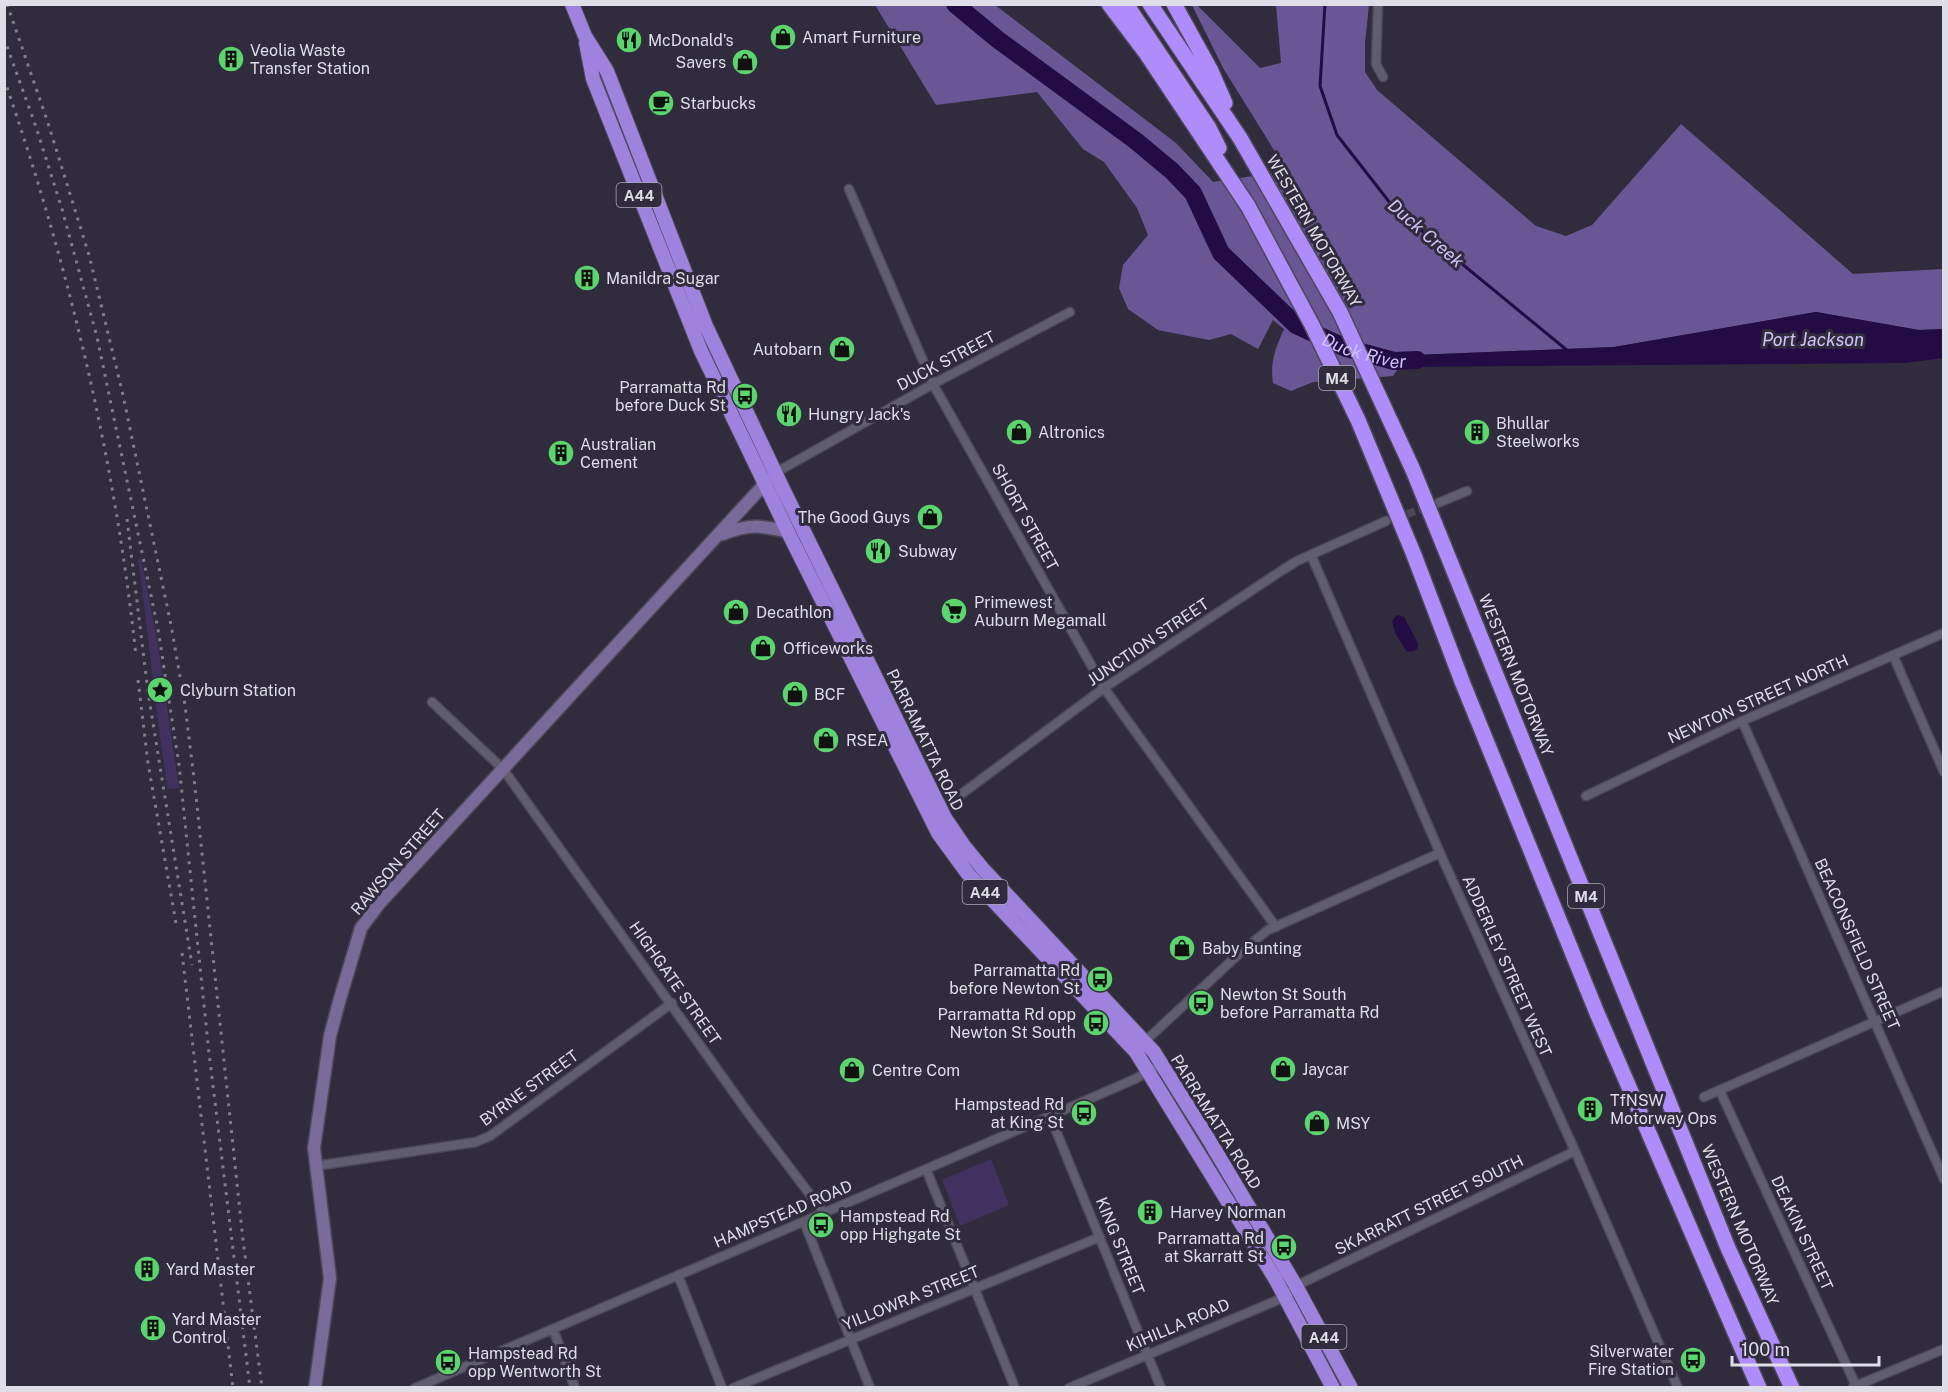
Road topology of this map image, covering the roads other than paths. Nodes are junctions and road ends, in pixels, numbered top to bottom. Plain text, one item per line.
1 (572, 4) edge
2 (1109, 4) edge
3 (1126, 4) edge
4 (1150, 4) edge
5 (1174, 4) edge
6 (1378, 4) edge
7 (1383, 77) dead end
8 (1202, 129) junction
9 (1240, 138) junction
10 (849, 189) dead end
11 (1070, 312) dead end
12 (933, 384) junction
13 (770, 478) junction
14 (1467, 491) dead end
15 (1438, 503) tunnel mouth
16 (1386, 521) tunnel mouth
17 (788, 532) junction
18 (719, 536) junction
19 (1311, 555) junction
20 (1944, 633) edge
21 (1893, 655) junction
22 (1104, 688) junction
23 (432, 702) dead end
24 (1742, 721) junction
25 (503, 769) junction
26 (1944, 772) edge
27 (1586, 796) dead end
28 (940, 810) junction
29 (1440, 853) junction
30 (1276, 927) junction
31 (1944, 991) edge
32 (672, 1003) junction
33 (1875, 1022) junction
34 (1140, 1047) junction
35 (1161, 1064) junction
36 (1149, 1072) junction
37 (1720, 1091) junction
38 (1704, 1097) dead end
39 (1050, 1116) junction
40 (1575, 1151) junction
41 (315, 1166) junction
42 (926, 1169) junction
43 (1944, 1179) edge
44 (824, 1213) junction
45 (804, 1222) junction
46 (1100, 1237) junction
47 (678, 1275) junction
48 (1296, 1286) junction
49 (975, 1288) junction
50 (1285, 1297) junction
51 (553, 1329) junction
52 (850, 1339) junction
53 (1944, 1348) edge
54 (1148, 1354) junction
55 (429, 1385) edge
56 (1856, 1387) edge
57 (315, 1388) edge
58 (415, 1388) edge
59 (575, 1388) edge
60 (722, 1388) edge
61 (733, 1388) edge
62 (870, 1388) edge
63 (1015, 1388) edge
64 (1069, 1388) edge
65 (1161, 1388) edge
66 (1333, 1388) edge
67 (1351, 1388) edge
68 (1678, 1388) edge
69 (1759, 1388) edge
70 (1792, 1388) edge

1 - 13 highway, PARRAMATTA ROAD / A44
2 - 8 highway, M4
3 - 8 highway, M4
4 - 9 highway, WESTERN MOTORWAY / M4
5 - 9 highway, M4
6 - 7 street
8 - 69 highway, M4, bridge
9 - 70 highway, WESTERN MOTORWAY / M4, bridge
10 - 12 street, SHORT STREET
11 - 12 street, DUCK STREET
12 - 13 street, DUCK STREET
12 - 22 street, SHORT STREET
13 - 17 highway, PARRAMATTA ROAD / A44
13 - 18 main road, RAWSON STREET
13 - 28 highway, PARRAMATTA ROAD / A44
14 - 15 street
16 - 19 street, JUNCTION STREET
17 - 18 main road
17 - 34 highway, PARRAMATTA ROAD / A44
18 - 25 main road, RAWSON STREET
19 - 22 street, JUNCTION STREET
19 - 29 street, ADDERLEY STREET WEST
20 - 21 street, NEWTON STREET NORTH
21 - 24 street, NEWTON STREET NORTH
21 - 26 street
22 - 28 street, JUNCTION STREET
22 - 30 street, SHORT STREET
23 - 25 street, HIGHGATE STREET
24 - 27 street, NEWTON STREET NORTH
24 - 33 street, BEACONSFIELD STREET
25 - 32 street, HIGHGATE STREET
25 - 41 main road, RAWSON STREET
28 - 34 highway, PARRAMATTA ROAD / A44
29 - 30 street
29 - 40 street, ADDERLEY STREET WEST
30 - 34 street
31 - 33 street
32 - 41 street, BYRNE STREET
32 - 44 street, HIGHGATE STREET
33 - 37 street
33 - 43 street, BEACONSFIELD STREET
34 - 35 highway, PARRAMATTA ROAD / A44
34 - 36 highway, PARRAMATTA ROAD / A44
35 - 36 street, HAMPSTEAD ROAD
35 - 48 highway, PARRAMATTA ROAD / A44
36 - 39 street, HAMPSTEAD ROAD
36 - 50 highway, PARRAMATTA ROAD / A44
37 - 38 street
37 - 56 street, DEAKIN STREET
39 - 42 street, HAMPSTEAD ROAD
39 - 46 street, KING STREET
40 - 48 street, SKARRATT STREET SOUTH
40 - 68 street, ADDERLEY STREET WEST
41 - 57 main road, RAWSON STREET
42 - 44 street, HAMPSTEAD ROAD
42 - 49 street
44 - 45 street, HAMPSTEAD ROAD
45 - 47 street, HAMPSTEAD ROAD
45 - 52 street
46 - 49 street, YILLOWRA STREET
46 - 54 street, KING STREET
47 - 51 street, HAMPSTEAD ROAD
47 - 60 street
48 - 50 street, KIHILLA ROAD
48 - 67 highway, PARRAMATTA ROAD / A44
49 - 52 street, YILLOWRA STREET
49 - 63 street
50 - 54 street, KIHILLA ROAD
50 - 66 highway, PARRAMATTA ROAD / A44
51 - 55 street, HAMPSTEAD ROAD
51 - 59 street
52 - 61 street, YILLOWRA STREET
52 - 62 street
53 - 56 street
54 - 64 street, KIHILLA ROAD
54 - 65 street, KING STREET
55 - 58 street, HAMPSTEAD ROAD

